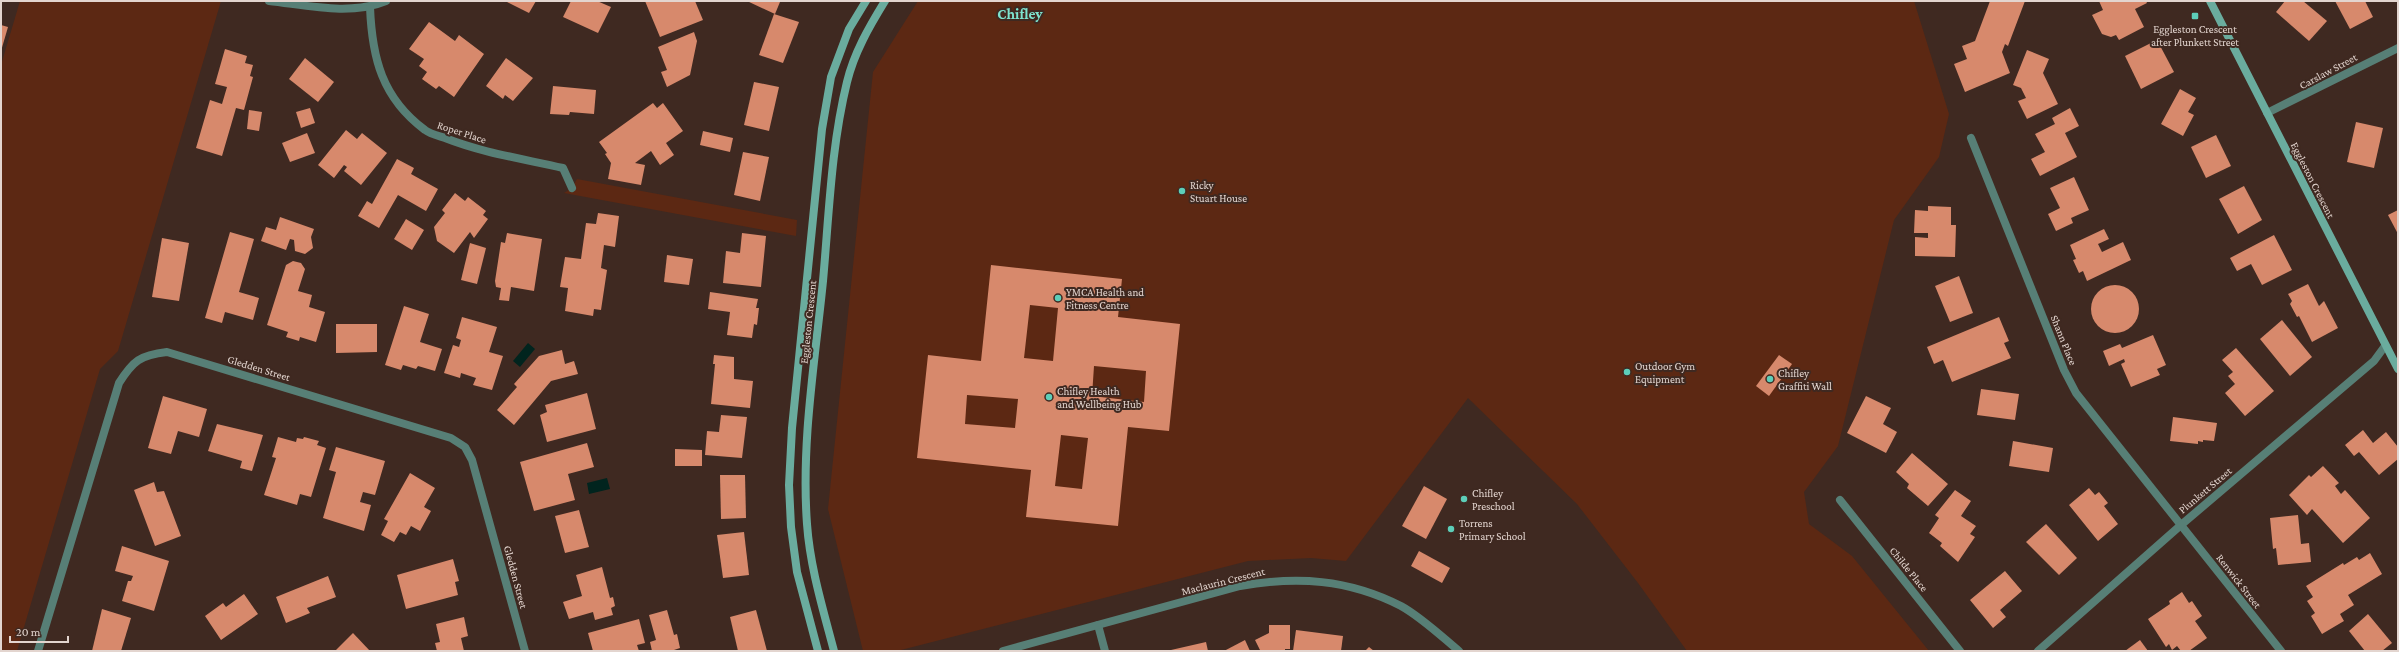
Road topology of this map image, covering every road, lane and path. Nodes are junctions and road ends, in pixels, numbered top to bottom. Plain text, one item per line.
1 (269, 1) edge
2 (386, 1) edge
3 (866, 1) edge
4 (885, 1) edge
5 (2210, 1) edge
6 (370, 7) junction
7 (2398, 48) edge
8 (2267, 113) junction
9 (1971, 138) dead end
10 (572, 188) dead end
11 (2385, 346) junction
12 (2398, 368) edge
13 (1840, 500) dead end
14 (2181, 525) junction
15 (1098, 625) junction
16 (38, 651) edge
17 (525, 651) edge
18 (818, 651) edge
19 (834, 651) edge
20 (1003, 651) edge
21 (1105, 651) edge
22 (1459, 651) edge
23 (1960, 651) edge
24 (2038, 651) edge
25 (2281, 651) edge

1 - 6 street
2 - 6 street
3 - 18 street, Eggleston Crescent
4 - 19 street, Eggleston Crescent
5 - 8 street, Eggleston Crescent
6 - 10 street, Roper Place
7 - 8 street, Carslaw Street
8 - 11 street, Eggleston Crescent
9 - 14 street, Shann Place
11 - 12 street, Eggleston Crescent
11 - 14 street, Plunkett Street
13 - 23 street, Childe Place
14 - 24 street, Plunkett Street
14 - 25 street, Renwick Street
15 - 20 street, Maclaurin Crescent
15 - 21 street
15 - 22 street, Maclaurin Crescent
16 - 17 street, Gledden Street

